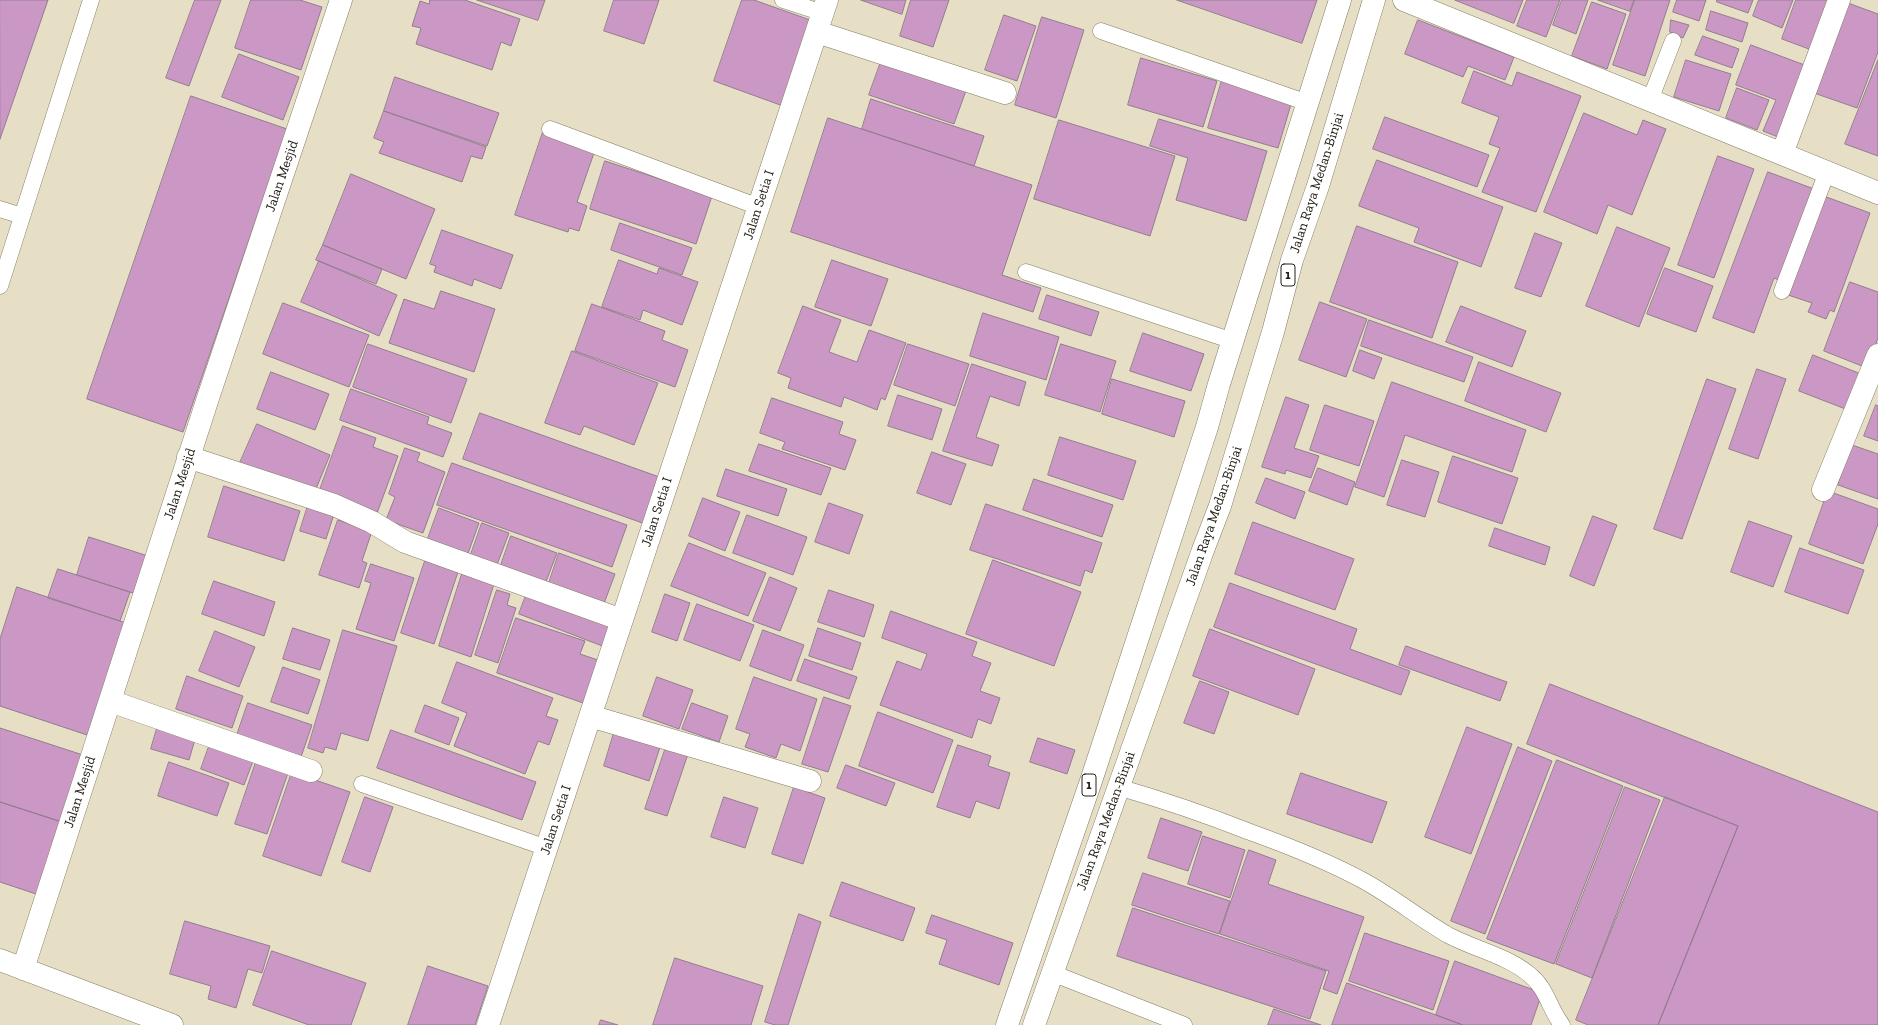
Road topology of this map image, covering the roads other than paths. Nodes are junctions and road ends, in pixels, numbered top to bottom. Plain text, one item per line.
1 (91, 0) edge
2 (341, 0) edge
3 (783, 0) edge
4 (1340, 0) edge
5 (1374, 0) edge
6 (1404, 0) edge
7 (1838, 0) edge
8 (822, 15) edge
9 (1101, 31) dead end
10 (1673, 41) dead end
11 (1005, 93) dead end
12 (1650, 100) junction
13 (1308, 103) junction
14 (550, 129) dead end
15 (1782, 154) junction
16 (1827, 172) junction
17 (1876, 188) edge
18 (758, 207) junction
19 (0, 209) edge
20 (22, 216) junction
21 (1026, 272) dead end
22 (0, 286) edge
23 (1782, 291) dead end
24 (1233, 341) junction
25 (1878, 355) edge
26 (188, 457) junction
27 (1823, 490) dead end
28 (622, 620) junction
29 (110, 701) junction
30 (590, 716) junction
31 (311, 771) dead end
32 (810, 781) dead end
33 (362, 784) dead end
34 (1118, 787) junction
35 (547, 848) junction
36 (0, 960) edge
37 (23, 969) junction
38 (1052, 973) junction
39 (172, 1025) edge
40 (488, 1025) edge
41 (1007, 1025) edge
42 (1034, 1025) edge
43 (1184, 1025) edge
44 (1562, 1025) edge

1 - 20 lane
2 - 26 main road, Jalan Mesjid
3 - 8 lane
4 - 13 main road, Jalan Raya Medan-Binjai / 1
5 - 34 main road, Jalan Raya Medan-Binjai / 1
6 - 12 main road
7 - 15 main road
8 - 11 main road
8 - 18 main road, Jalan Setia I
9 - 13 lane
10 - 12 lane
12 - 15 main road
13 - 24 main road, Jalan Raya Medan-Binjai / 1
14 - 18 lane
15 - 16 main road
16 - 17 main road
16 - 23 lane
18 - 28 main road, Jalan Setia I
19 - 20 lane
20 - 22 lane
21 - 24 lane
24 - 41 main road, Jalan Raya Medan-Binjai / 1
25 - 27 main road
26 - 28 main road
26 - 29 main road, Jalan Mesjid
28 - 30 main road, Jalan Setia I
29 - 31 main road
29 - 37 main road, Jalan Mesjid
30 - 32 main road
30 - 35 main road, Jalan Setia I
33 - 35 lane
34 - 38 main road, Jalan Raya Medan-Binjai / 1
34 - 44 lane
35 - 40 main road, Jalan Setia I
36 - 37 main road
37 - 39 main road
38 - 42 main road, Jalan Raya Medan-Binjai / 1
38 - 43 lane

